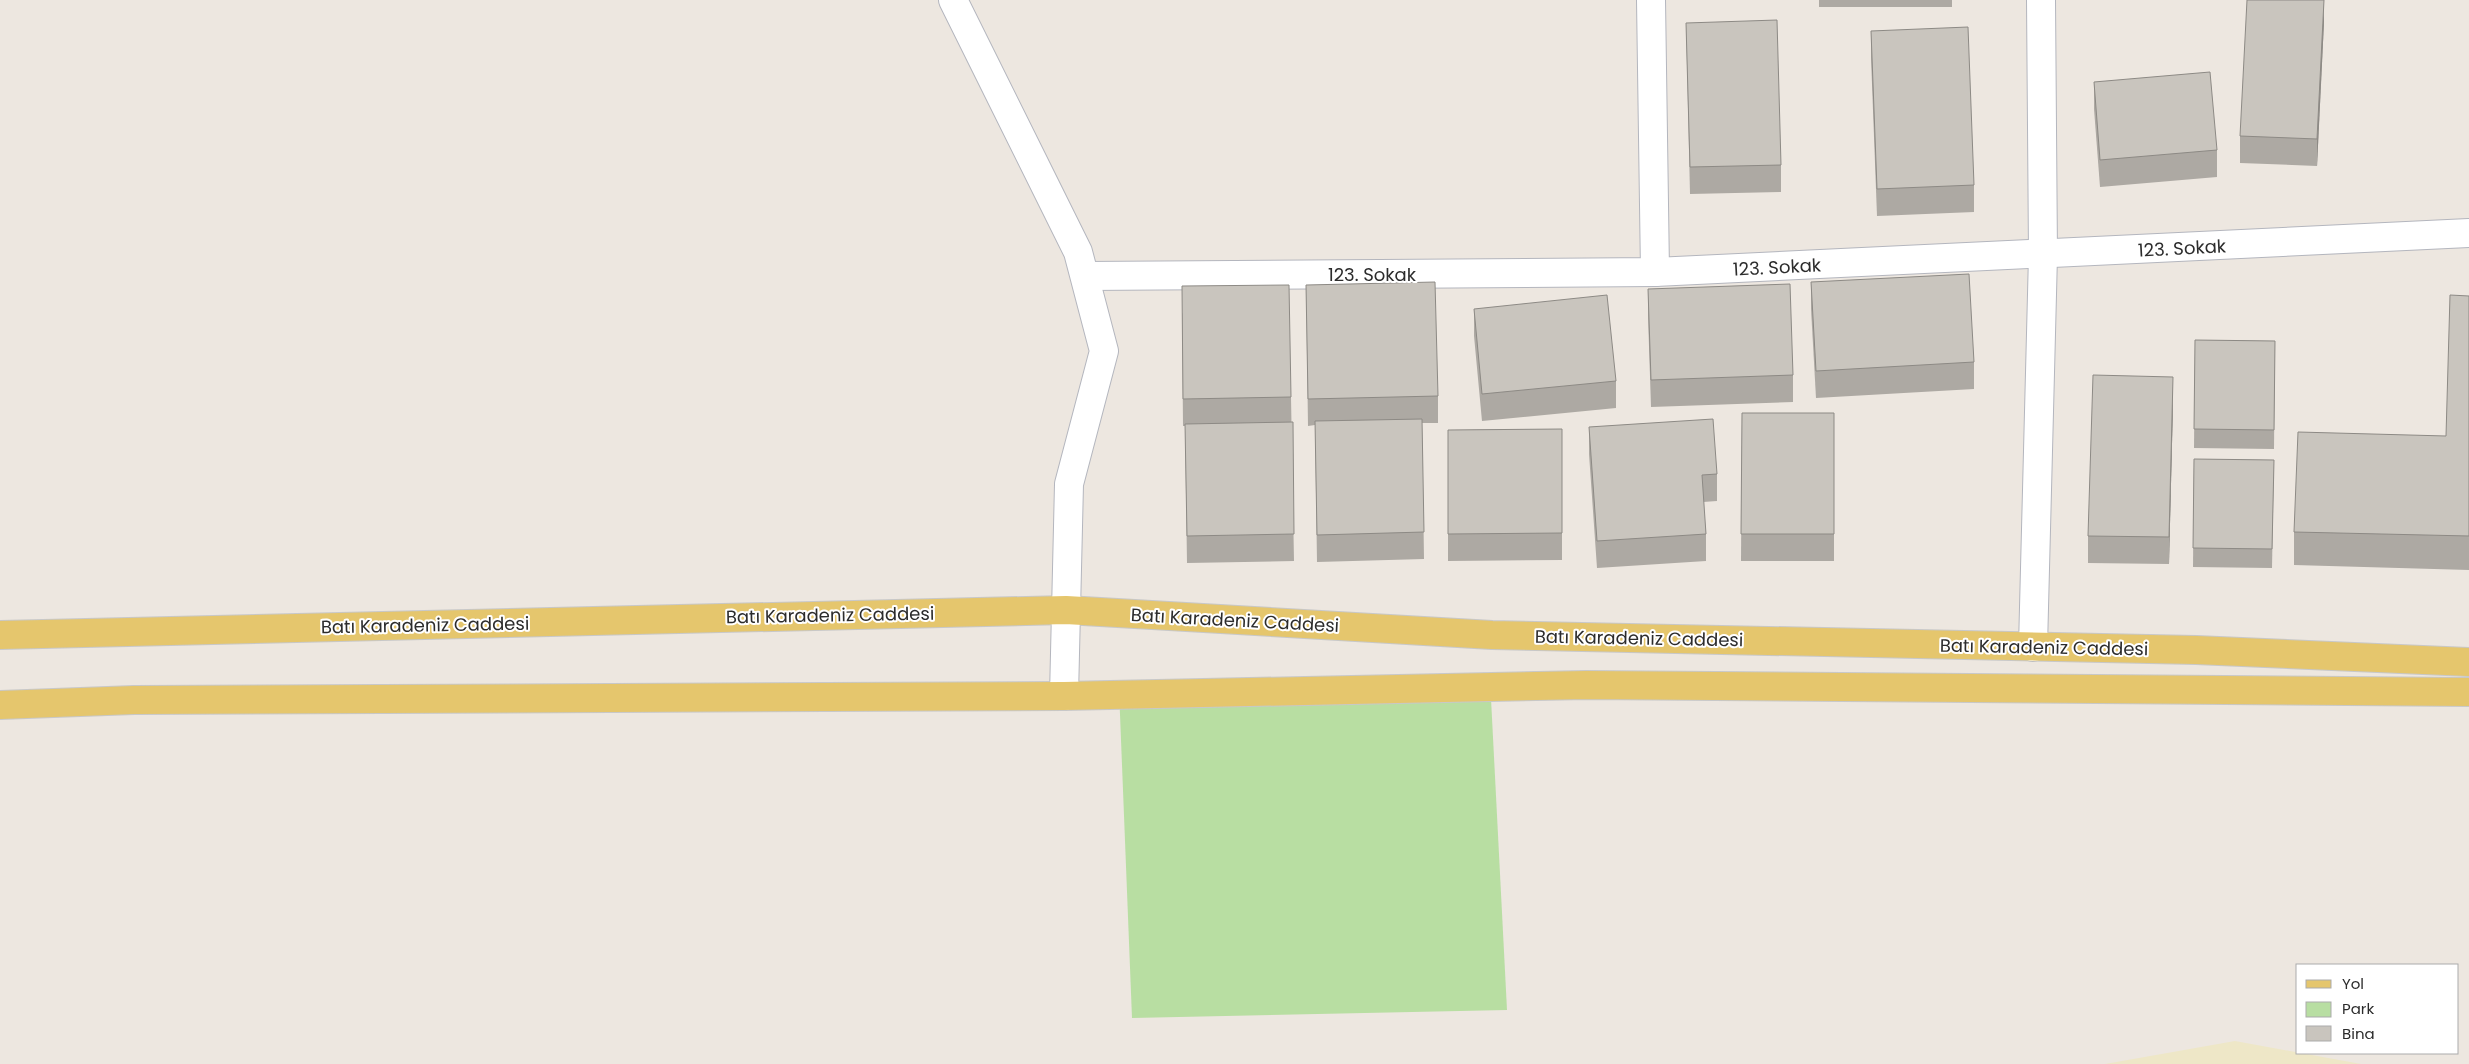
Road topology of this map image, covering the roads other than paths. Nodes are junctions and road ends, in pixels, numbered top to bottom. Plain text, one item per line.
1 (953, 0) edge
2 (1651, 0) edge
3 (2041, 0) edge
4 (2469, 233) edge
5 (2043, 255) junction
6 (1656, 272) junction
7 (1085, 276) junction
8 (1066, 610) junction
9 (0, 635) edge
10 (2033, 647) junction
11 (2469, 662) edge
12 (2469, 692) edge
13 (1064, 696) junction
14 (0, 705) edge

1 - 7 street
2 - 6 street
3 - 5 street
4 - 5 street, 123. Sokak
5 - 6 street, 123. Sokak
5 - 10 street
6 - 7 street, 123. Sokak
7 - 8 street
8 - 9 main road, Batı Karadeniz Caddesi
8 - 10 main road, Batı Karadeniz Caddesi
8 - 13 street
10 - 11 main road, Batı Karadeniz Caddesi
12 - 13 main road
13 - 14 main road

